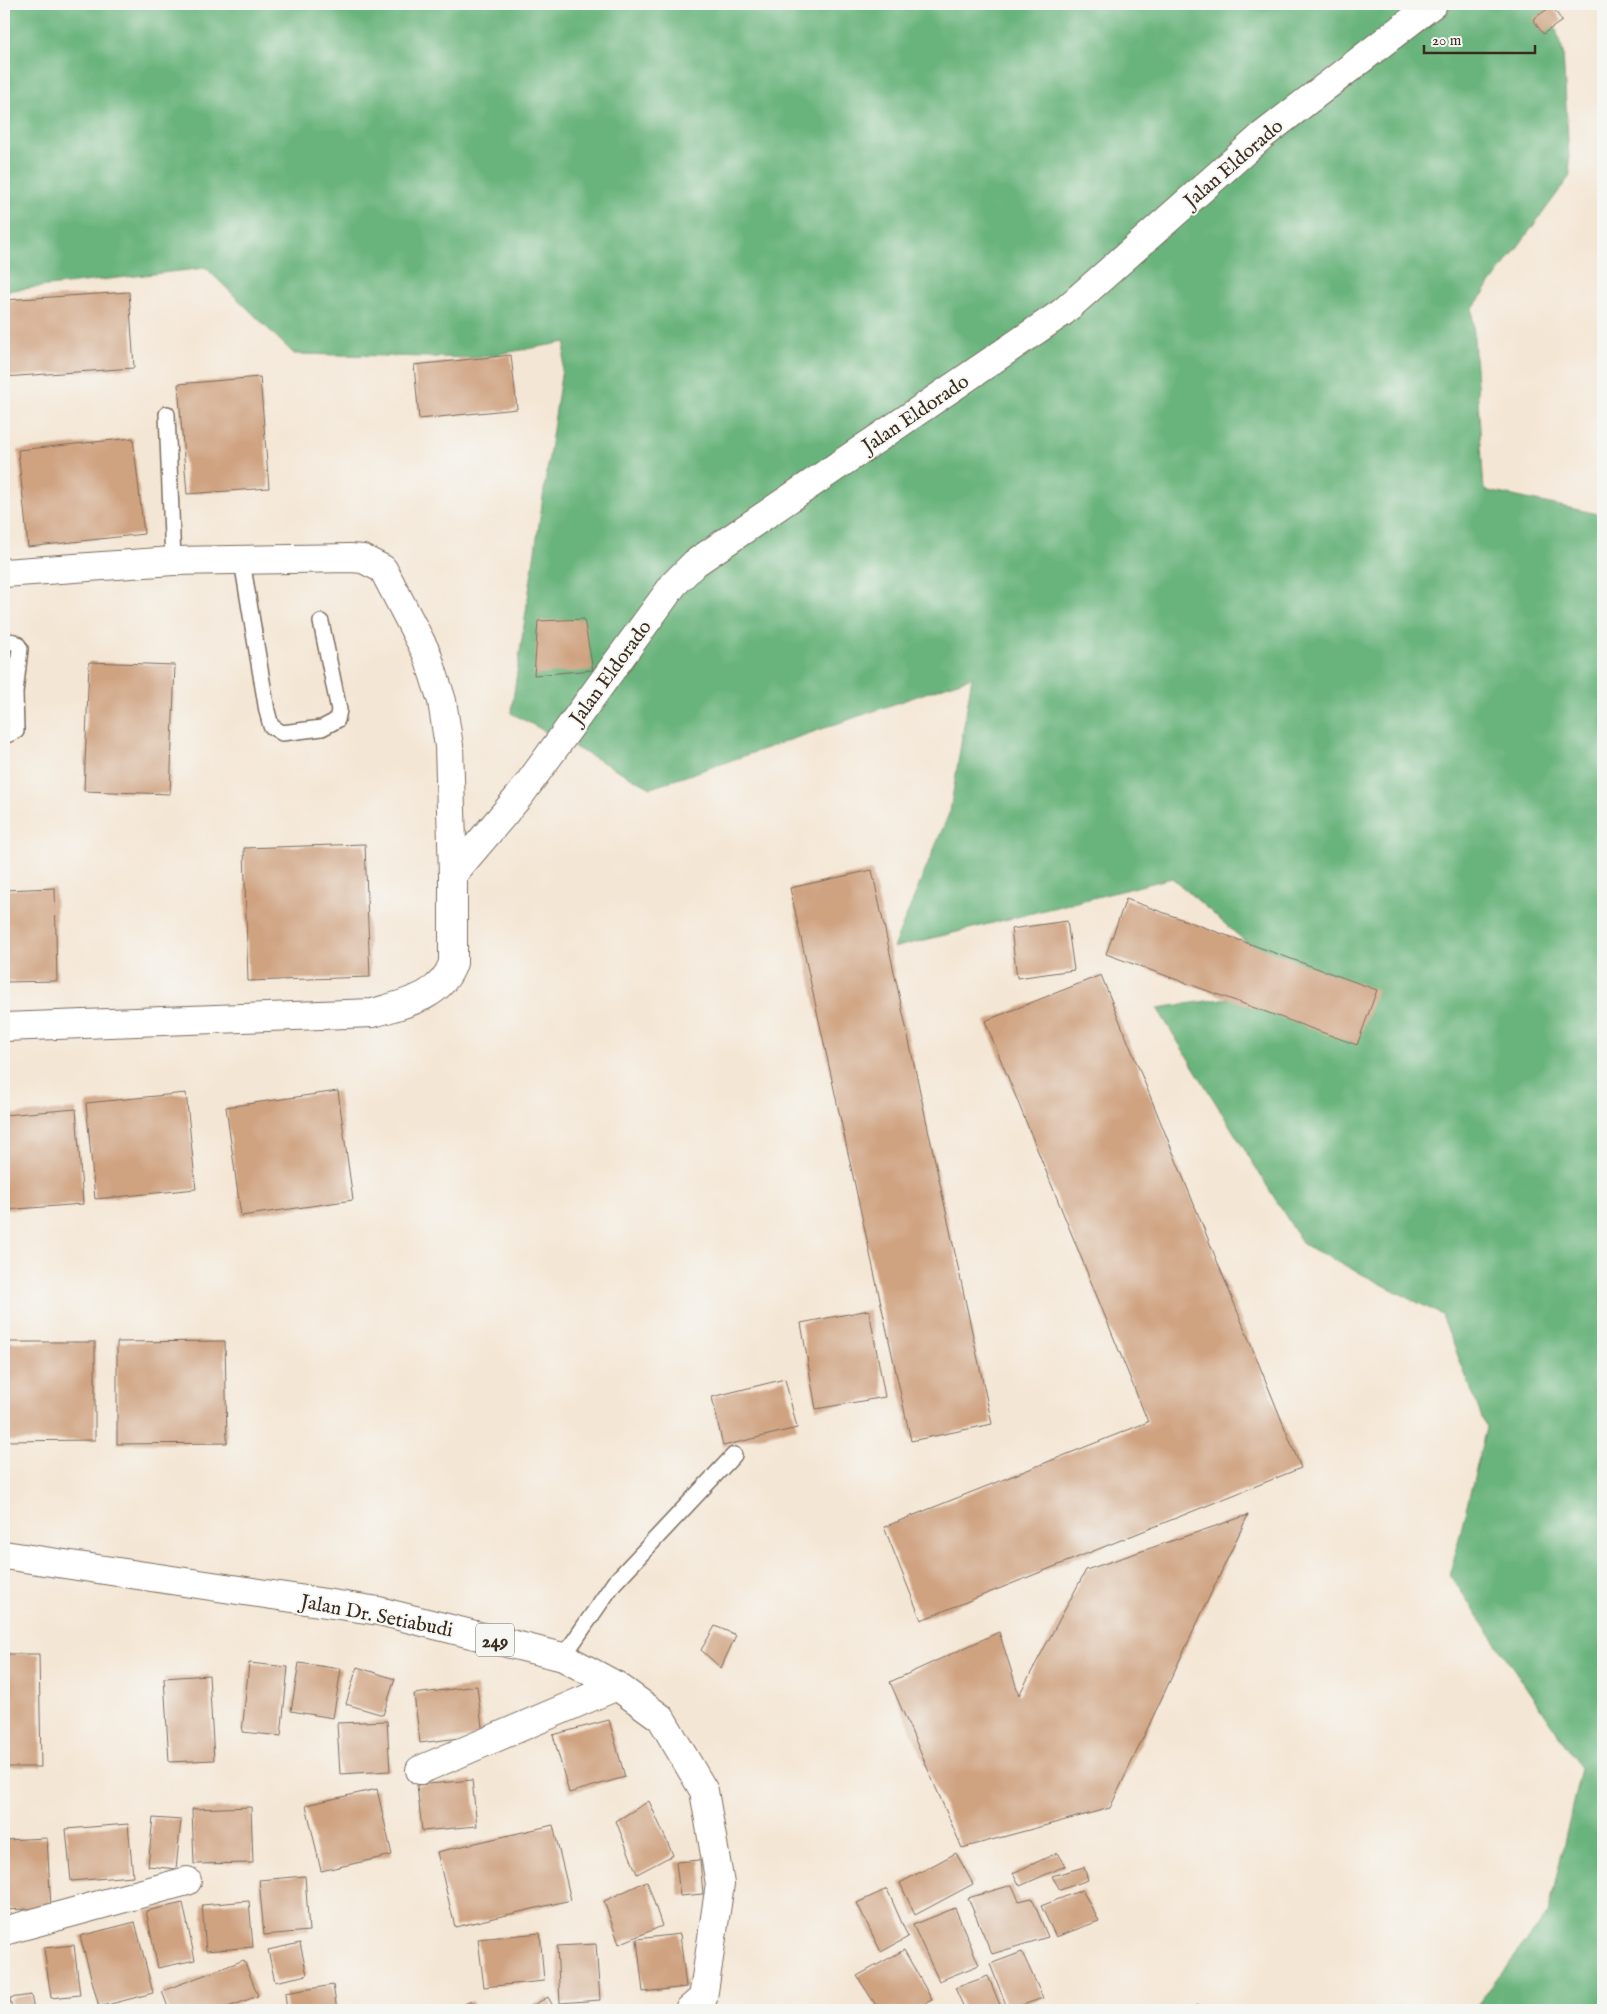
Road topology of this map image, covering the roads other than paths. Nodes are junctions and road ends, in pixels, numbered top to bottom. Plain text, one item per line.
1 (1432, 4) edge
2 (167, 414) dead end
3 (174, 561) junction
4 (242, 561) junction
5 (4, 573) edge
6 (321, 622) dead end
7 (4, 641) edge
8 (10, 692) edge
9 (4, 736) edge
10 (453, 874) junction
11 (4, 1027) edge
12 (734, 1455) dead end
13 (4, 1555) edge
14 (563, 1657) junction
15 (617, 1686) junction
16 (420, 1770) dead end
17 (187, 1881) dead end
18 (4, 1931) edge
19 (689, 2010) edge

1 - 10 street, Jalan Eldorado
2 - 3 lane
3 - 4 street
3 - 5 street
4 - 6 lane
4 - 10 street
7 - 8 lane
8 - 9 lane
10 - 11 street
12 - 14 lane
13 - 14 street, Jalan Dr. Setiabudi / 249
14 - 15 street, Jalan Dr. Setiabudi / 249
15 - 16 street
15 - 19 street, Jalan Dr. Setiabudi / 249
17 - 18 street

